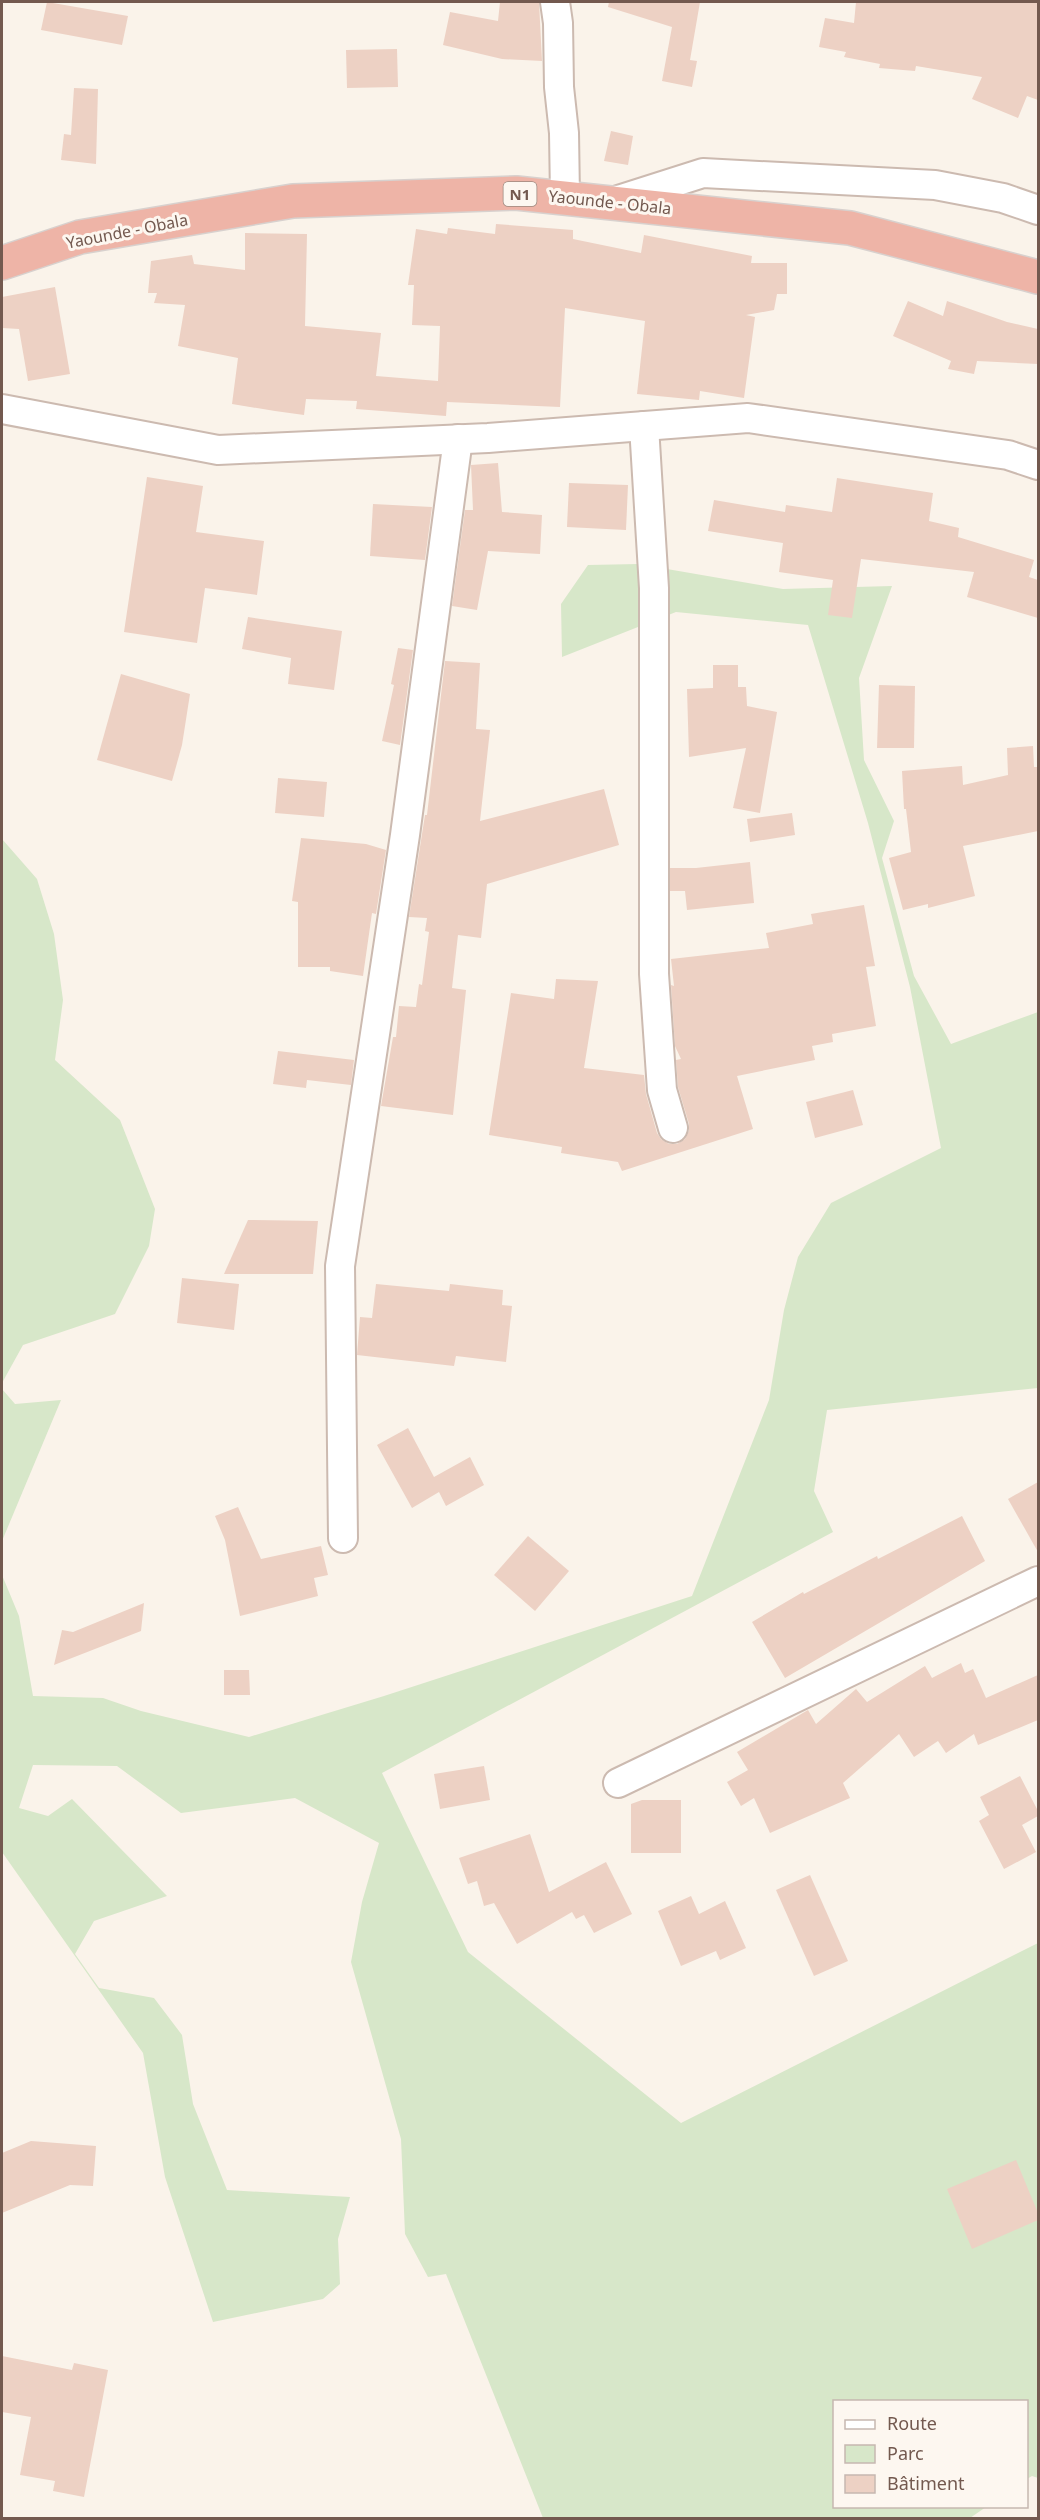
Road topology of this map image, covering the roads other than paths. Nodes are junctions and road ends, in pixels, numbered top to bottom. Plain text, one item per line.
1 (555, 2) edge
2 (565, 197) junction
3 (612, 202) junction
4 (1038, 210) edge
5 (2, 263) edge
6 (1038, 277) edge
7 (2, 409) edge
8 (644, 426) junction
9 (458, 439) junction
10 (1038, 465) edge
11 (673, 1128) dead end
12 (343, 1538) dead end
13 (1038, 1581) edge
14 (618, 1783) dead end

1 - 2 street
2 - 3 highway, Yaounde - Obala / N1
2 - 5 highway, Yaounde - Obala / N1
3 - 4 street
3 - 6 highway, Yaounde - Obala / N1
7 - 9 street
8 - 9 street
8 - 10 street
8 - 11 street
9 - 12 street
13 - 14 street

